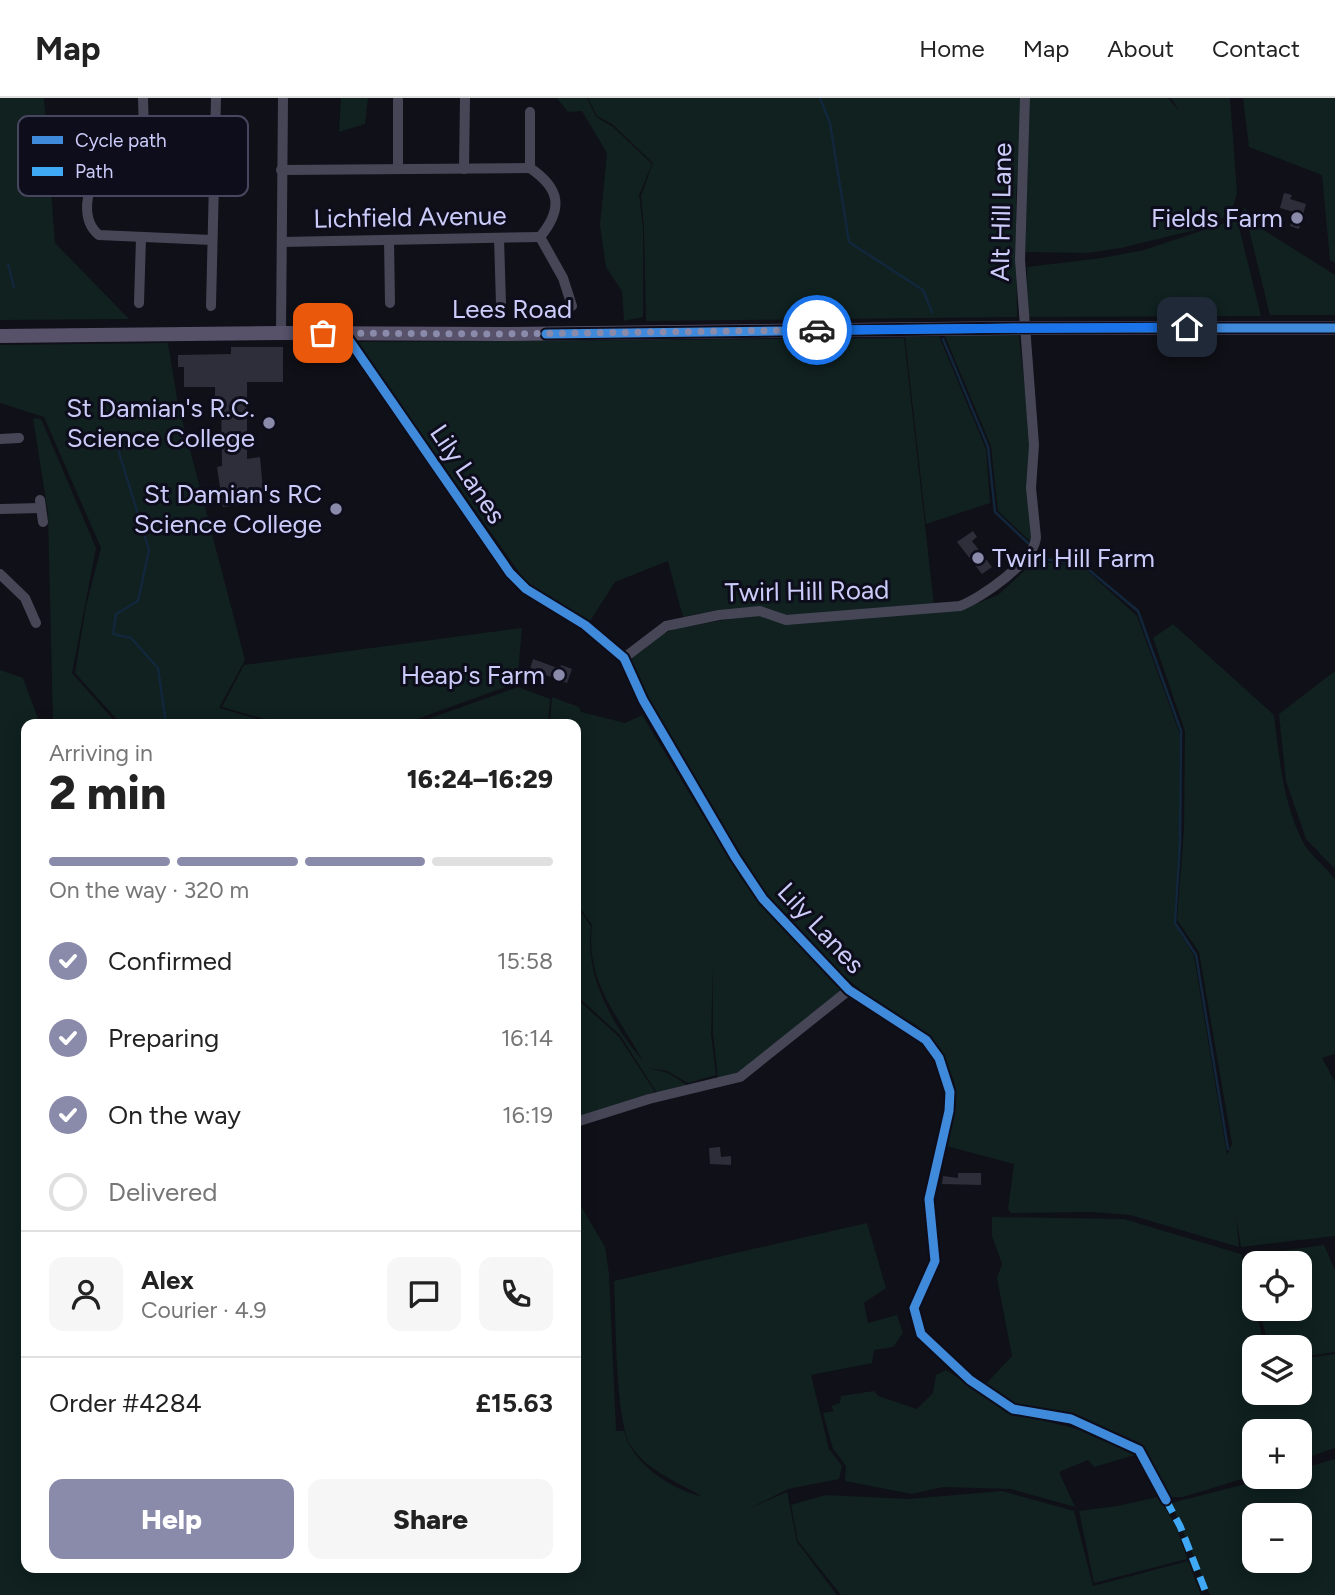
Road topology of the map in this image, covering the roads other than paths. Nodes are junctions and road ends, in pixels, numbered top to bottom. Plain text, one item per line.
1 (143, 98) edge
2 (216, 98) edge
3 (283, 98) edge
4 (465, 98) edge
5 (1025, 98) edge
6 (398, 100) dead end
7 (530, 112) dead end
8 (143, 116) edge
9 (215, 116) edge
10 (530, 168) junction
11 (398, 169) junction
12 (464, 169) junction
13 (281, 170) junction
14 (88, 196) edge
15 (213, 196) edge
16 (540, 237) junction
17 (141, 238) junction
18 (499, 238) junction
19 (212, 240) junction
20 (389, 240) junction
21 (282, 242) junction
22 (139, 303) dead end
23 (390, 303) dead end
24 (501, 304) dead end
25 (211, 306) dead end
26 (572, 306) dead end
27 (1024, 328) junction
28 (1335, 328) edge
29 (281, 332) junction
30 (345, 334) junction
31 (0, 336) edge
32 (19, 438) dead end
33 (0, 439) edge
34 (0, 509) edge
35 (43, 522) dead end
36 (0, 574) edge
37 (996, 585) junction
38 (1003, 596) dead end
39 (36, 623) dead end
40 (624, 657) junction
41 (849, 990) junction
42 (581, 1120) edge
43 (1166, 1500) dead end

1 - 8 street
2 - 9 street
3 - 13 street
4 - 12 street
5 - 27 street, Alt Hill Lane
6 - 11 street
7 - 10 street
10 - 12 street
10 - 16 street
11 - 12 street
11 - 13 street
13 - 21 street
14 - 17 street
15 - 19 street
16 - 18 street, Lichfield Avenue
16 - 26 street
17 - 19 street
17 - 22 street
18 - 20 street, Lichfield Avenue
18 - 24 street
19 - 25 street
20 - 21 street, Lichfield Avenue
20 - 23 street
21 - 29 street
27 - 28 main road, Lees Road
27 - 30 main road, Lees Road
27 - 37 street, Twirl Hill Road
29 - 30 main road, Lees Road
29 - 31 main road, Lees Road
30 - 40 street, Lily Lanes
32 - 33 street
34 - 35 street
36 - 39 street
37 - 38 street
37 - 40 street, Twirl Hill Road
40 - 41 street, Lily Lanes
41 - 42 street
41 - 43 street, Lily Lanes

